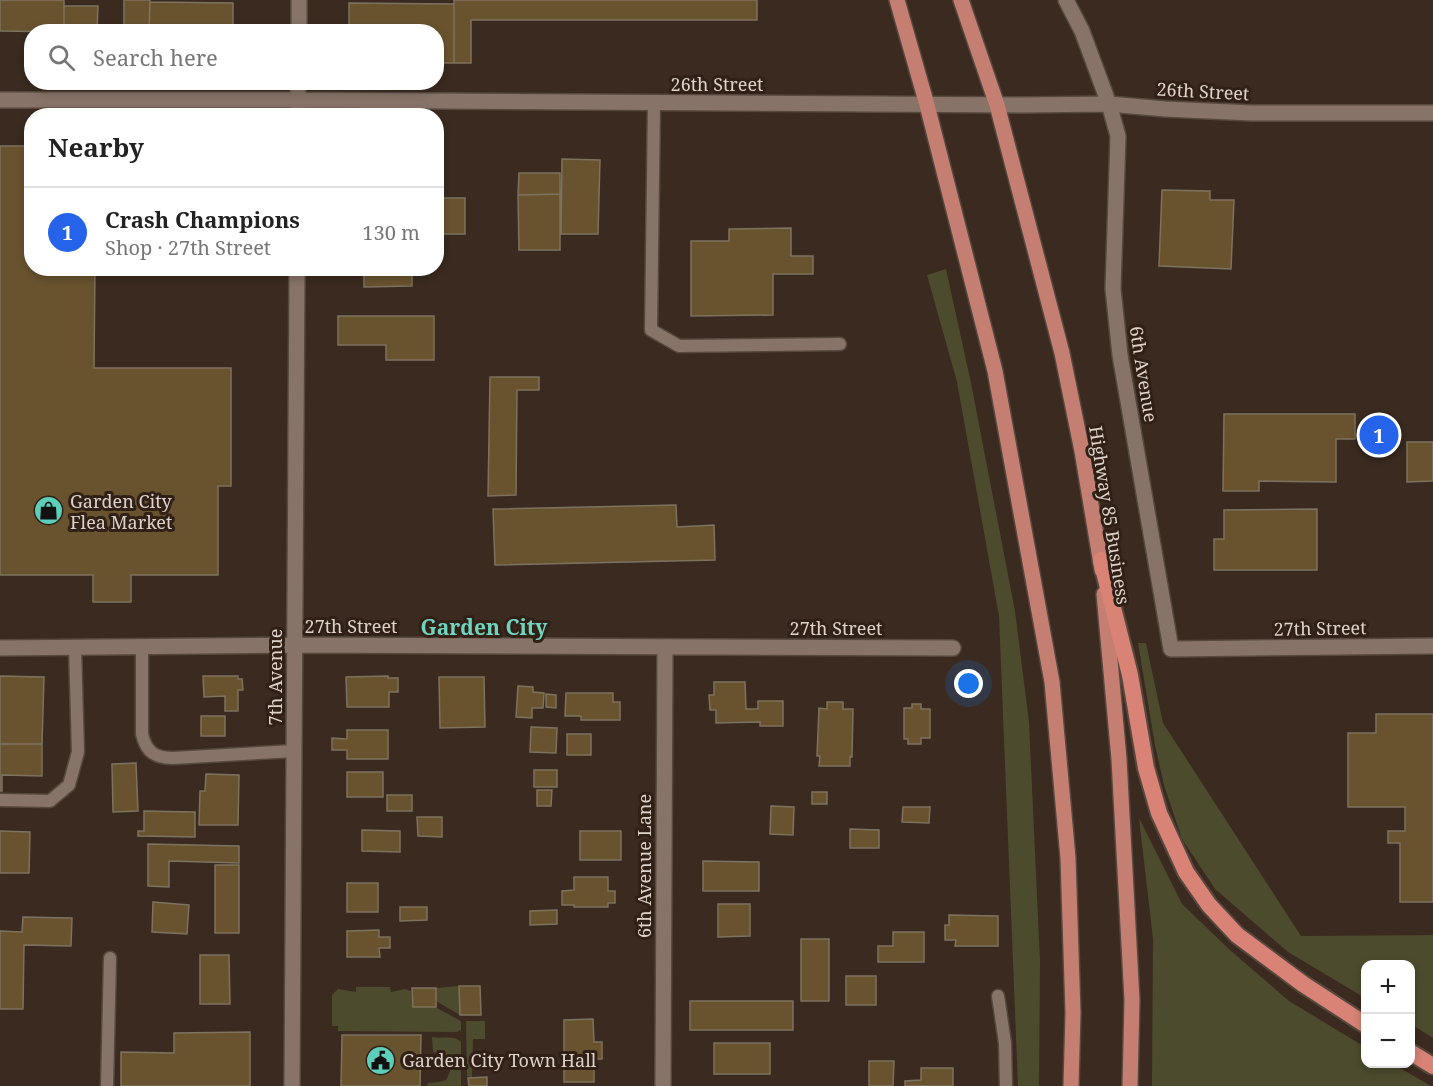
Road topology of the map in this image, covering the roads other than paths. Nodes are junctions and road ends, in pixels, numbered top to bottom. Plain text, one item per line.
1 (299, 0) edge
2 (897, 0) edge
3 (961, 0) edge
4 (1066, 0) edge
5 (299, 24) edge
6 (298, 90) edge
7 (0, 100) edge
8 (654, 103) junction
9 (1109, 104) junction
10 (927, 105) junction
11 (997, 105) junction
12 (298, 108) edge
13 (1433, 113) edge
14 (297, 276) edge
15 (840, 344) dead end
16 (1101, 560) junction
17 (295, 645) junction
18 (1433, 646) edge
19 (142, 647) junction
20 (665, 647) junction
21 (0, 648) edge
22 (75, 648) junction
23 (953, 648) dead end
24 (1171, 649) joint
25 (294, 751) junction
26 (0, 800) edge
27 (110, 958) dead end
28 (998, 996) dead end
29 (1361, 1022) edge
30 (1415, 1055) edge
31 (1433, 1066) edge
32 (107, 1086) edge
33 (292, 1086) edge
34 (663, 1086) edge
35 (1006, 1086) edge
36 (1071, 1086) edge
37 (1130, 1086) edge

1 - 5 street
2 - 10 main road
3 - 11 main road, Highway 85 Business
4 - 9 street
6 - 12 street
7 - 12 street, 26th Street
8 - 10 street, 26th Street
8 - 12 street, 26th Street
8 - 15 lane
9 - 11 street, 26th Street
9 - 13 street, 26th Street
9 - 24 street, 6th Avenue
10 - 11 street, 26th Street
10 - 36 main road
11 - 16 main road, Highway 85 Business
14 - 17 street, 7th Avenue
16 - 29 highway
16 - 37 main road, Highway 85 Business
17 - 19 street, 27th Street
17 - 20 street, 27th Street
17 - 25 street, 7th Avenue
18 - 24 street, 27th Street
19 - 22 street, 27th Street
19 - 25 lane
20 - 23 street, 27th Street
20 - 34 street, 6th Avenue Lane
21 - 22 street, 27th Street
22 - 26 lane
25 - 33 street, 7th Avenue
27 - 32 lane
28 - 35 lane
30 - 31 highway

